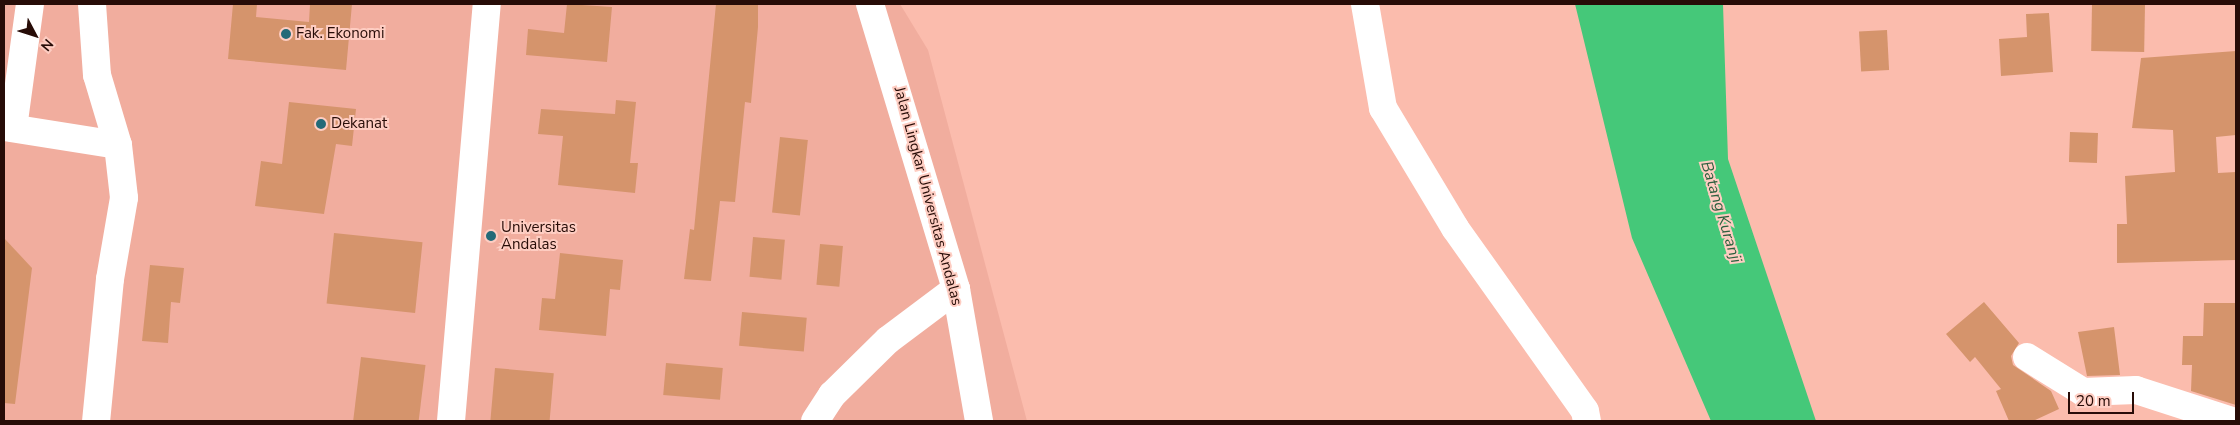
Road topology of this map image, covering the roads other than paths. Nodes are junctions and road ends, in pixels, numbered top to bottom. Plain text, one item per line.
1 (30, 4) edge
2 (92, 4) edge
3 (488, 4) edge
4 (870, 4) edge
5 (1365, 4) edge
6 (8, 128) edge
7 (118, 145) junction
8 (956, 289) junction
9 (2027, 356) dead end
10 (96, 421) edge
11 (450, 421) edge
12 (815, 421) edge
13 (979, 421) edge
14 (1587, 421) edge
15 (2232, 421) edge

1 - 6 street
2 - 7 street
3 - 11 street
4 - 8 street, Jalan Lingkar Universitas Andalas
5 - 14 street
6 - 7 street
7 - 10 street
8 - 12 street
8 - 13 street, Jalan Lingkar Universitas Andalas
9 - 15 street

